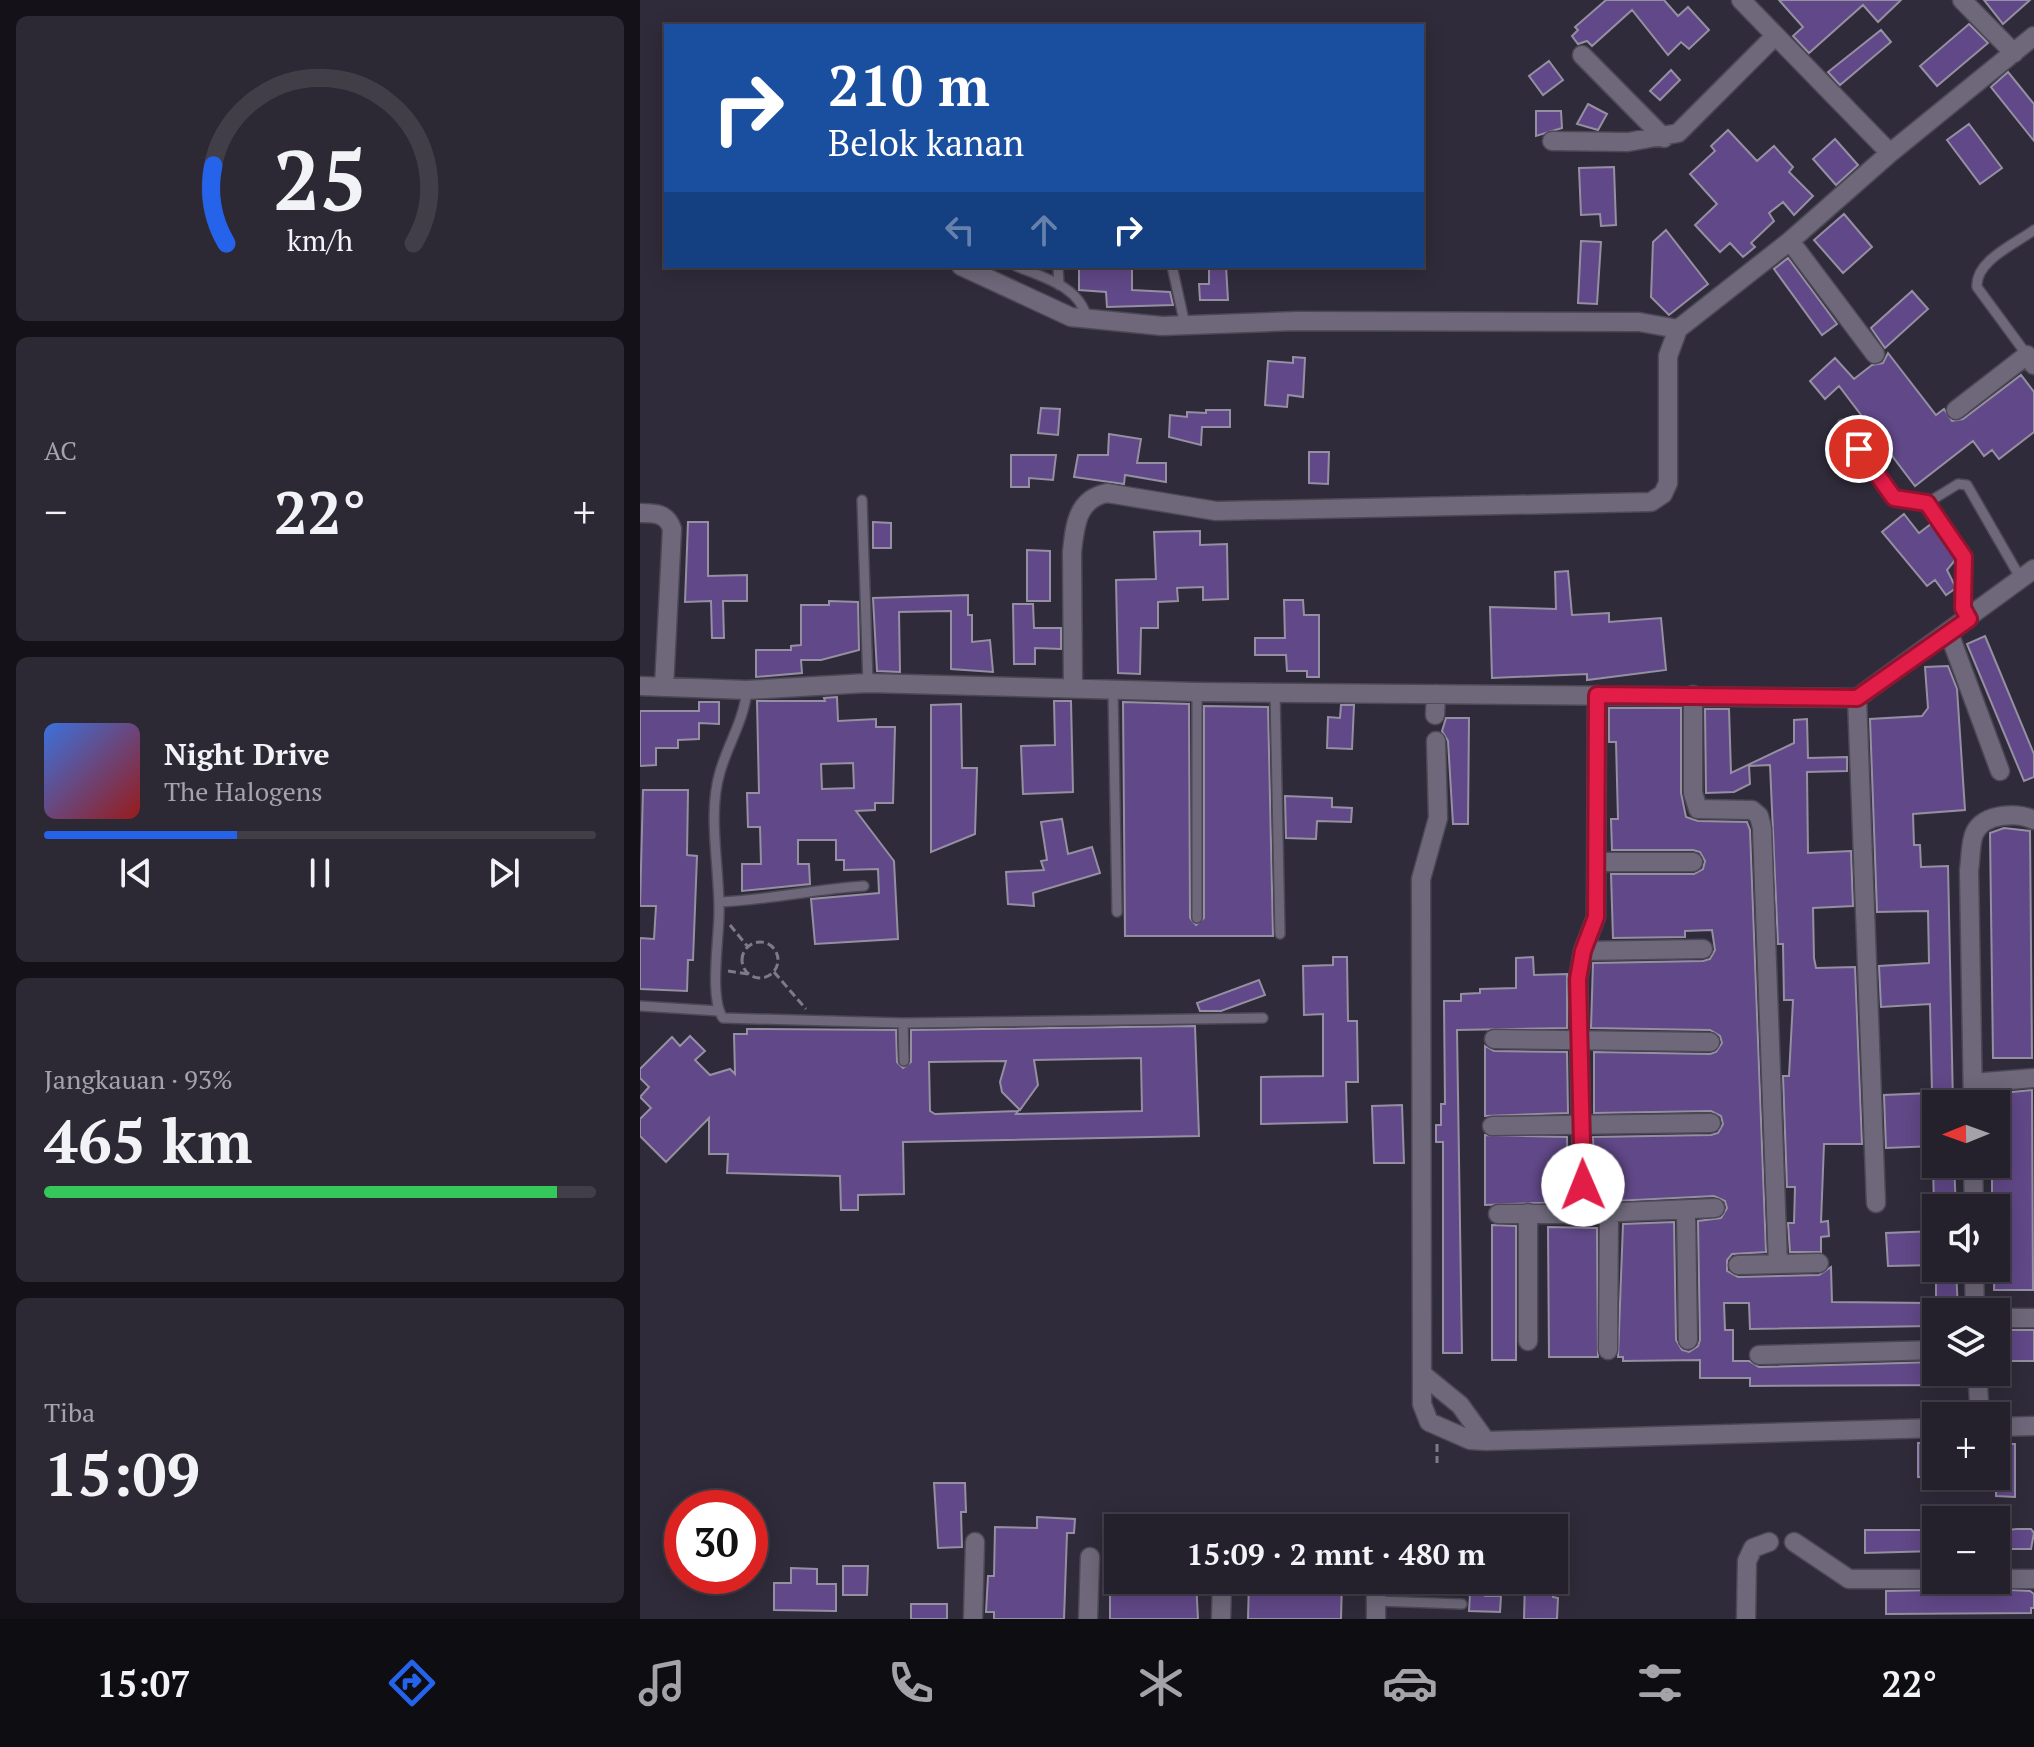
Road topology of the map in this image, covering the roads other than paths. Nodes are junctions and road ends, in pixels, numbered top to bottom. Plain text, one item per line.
1 (1741, 0) edge
2 (1962, 0) edge
3 (1775, 36) junction
4 (2034, 36) edge
5 (2014, 53) junction
6 (1582, 55) dead end
7 (1664, 138) junction
8 (1552, 141) dead end
9 (1890, 153) junction
10 (2034, 230) edge
11 (1790, 241) junction
12 (965, 268) edge
13 (1021, 268) edge
14 (1058, 268) edge
15 (1172, 268) edge
16 (1059, 285) junction
17 (1087, 320) junction
18 (1185, 325) junction
19 (1678, 329) junction
20 (1875, 354) dead end
21 (2030, 360) edge
22 (1956, 410) dead end
23 (1842, 424) dead end
24 (862, 500) dead end
25 (1927, 503) junction
26 (640, 513) edge
27 (2027, 574) edge
28 (1969, 619) junction
29 (1949, 633) junction
30 (868, 683) junction
31 (640, 686) edge
32 (664, 687) junction
33 (1073, 687) junction
34 (747, 690) junction
35 (1113, 690) junction
36 (1197, 692) junction
37 (1275, 693) junction
38 (1436, 694) junction
39 (1597, 695) junction
40 (1693, 695) junction
41 (1857, 698) junction
42 (1435, 715) dead end
43 (1436, 741) dead end
44 (2000, 771) dead end
45 (2034, 820) edge
46 (1596, 862) junction
47 (1693, 862) dead end
48 (864, 886) dead end
49 (719, 907) junction
50 (1117, 912) dead end
51 (1197, 918) dead end
52 (1280, 934) dead end
53 (1703, 949) dead end
54 (1583, 951) junction
55 (640, 1006) edge
56 (719, 1011) junction
57 (1263, 1018) dead end
58 (903, 1023) junction
59 (1494, 1039) dead end
60 (1579, 1040) junction
61 (1710, 1042) dead end
62 (904, 1061) dead end
63 (2034, 1078) edge
64 (1973, 1083) junction
65 (1973, 1090) edge
66 (1711, 1123) dead end
67 (1492, 1126) dead end
68 (1582, 1127) junction
69 (1876, 1203) dead end
70 (1715, 1208) dead end
71 (1686, 1211) junction
72 (1528, 1213) junction
73 (1609, 1213) junction
74 (1498, 1214) dead end
75 (1583, 1214) junction
76 (1819, 1263) dead end
77 (1778, 1264) junction
78 (1738, 1265) dead end
79 (2010, 1318) edge
80 (2034, 1318) edge
81 (1688, 1340) dead end
82 (1528, 1341) dead end
83 (1608, 1350) dead end
84 (1922, 1350) edge
85 (1759, 1355) dead end
86 (1422, 1374) junction
87 (2034, 1426) edge
88 (2010, 1427) edge
89 (1922, 1428) edge
90 (1486, 1441) junction
91 (975, 1542) dead end
92 (1769, 1542) dead end
93 (1794, 1542) dead end
94 (1090, 1557) dead end
95 (1922, 1579) edge
96 (2010, 1579) edge
97 (2034, 1579) edge
98 (1222, 1594) edge
99 (1462, 1604) dead end
100 (1376, 1610) edge
101 (973, 1619) edge
102 (1088, 1619) edge
103 (1221, 1619) edge
104 (1746, 1619) edge

1 - 3 street
2 - 5 street
3 - 7 street
3 - 9 street
4 - 5 street
5 - 9 street
6 - 7 street
7 - 8 street
9 - 11 street
10 - 21 lane
11 - 19 street
11 - 20 street
12 - 17 street
13 - 16 lane
14 - 16 lane
15 - 18 lane
16 - 17 lane
17 - 18 street
18 - 19 street
19 - 33 street
21 - 22 street
23 - 25 lane
24 - 30 lane
25 - 27 lane
25 - 28 lane
26 - 32 street
27 - 28 street
28 - 29 street
29 - 41 street
29 - 44 street
30 - 33 street
30 - 34 street
31 - 32 street
32 - 34 street
33 - 35 street
34 - 49 lane
35 - 36 street
35 - 50 lane
36 - 37 street
36 - 51 lane
37 - 38 street
37 - 52 lane
38 - 39 street
38 - 42 street
39 - 40 street
39 - 46 street
40 - 41 street
40 - 77 street
41 - 69 street
43 - 86 street
45 - 64 street
46 - 47 street
46 - 54 street
48 - 49 lane
49 - 56 lane
53 - 54 street
54 - 60 street
55 - 56 lane
56 - 58 lane
57 - 58 lane
58 - 62 lane
59 - 60 street
60 - 61 street
60 - 68 street
63 - 64 street
64 - 65 street
66 - 68 street
67 - 68 street
68 - 75 street
70 - 71 street
71 - 73 street
71 - 81 street
72 - 74 street
72 - 75 street
72 - 82 street
73 - 75 street
73 - 83 street
76 - 77 street
77 - 78 street
79 - 80 street
84 - 85 street
86 - 90 street
86 - 90 street
87 - 88 street
89 - 90 street
91 - 101 street
92 - 104 street
93 - 95 street
94 - 102 street
96 - 97 street
98 - 103 street
99 - 100 lane

